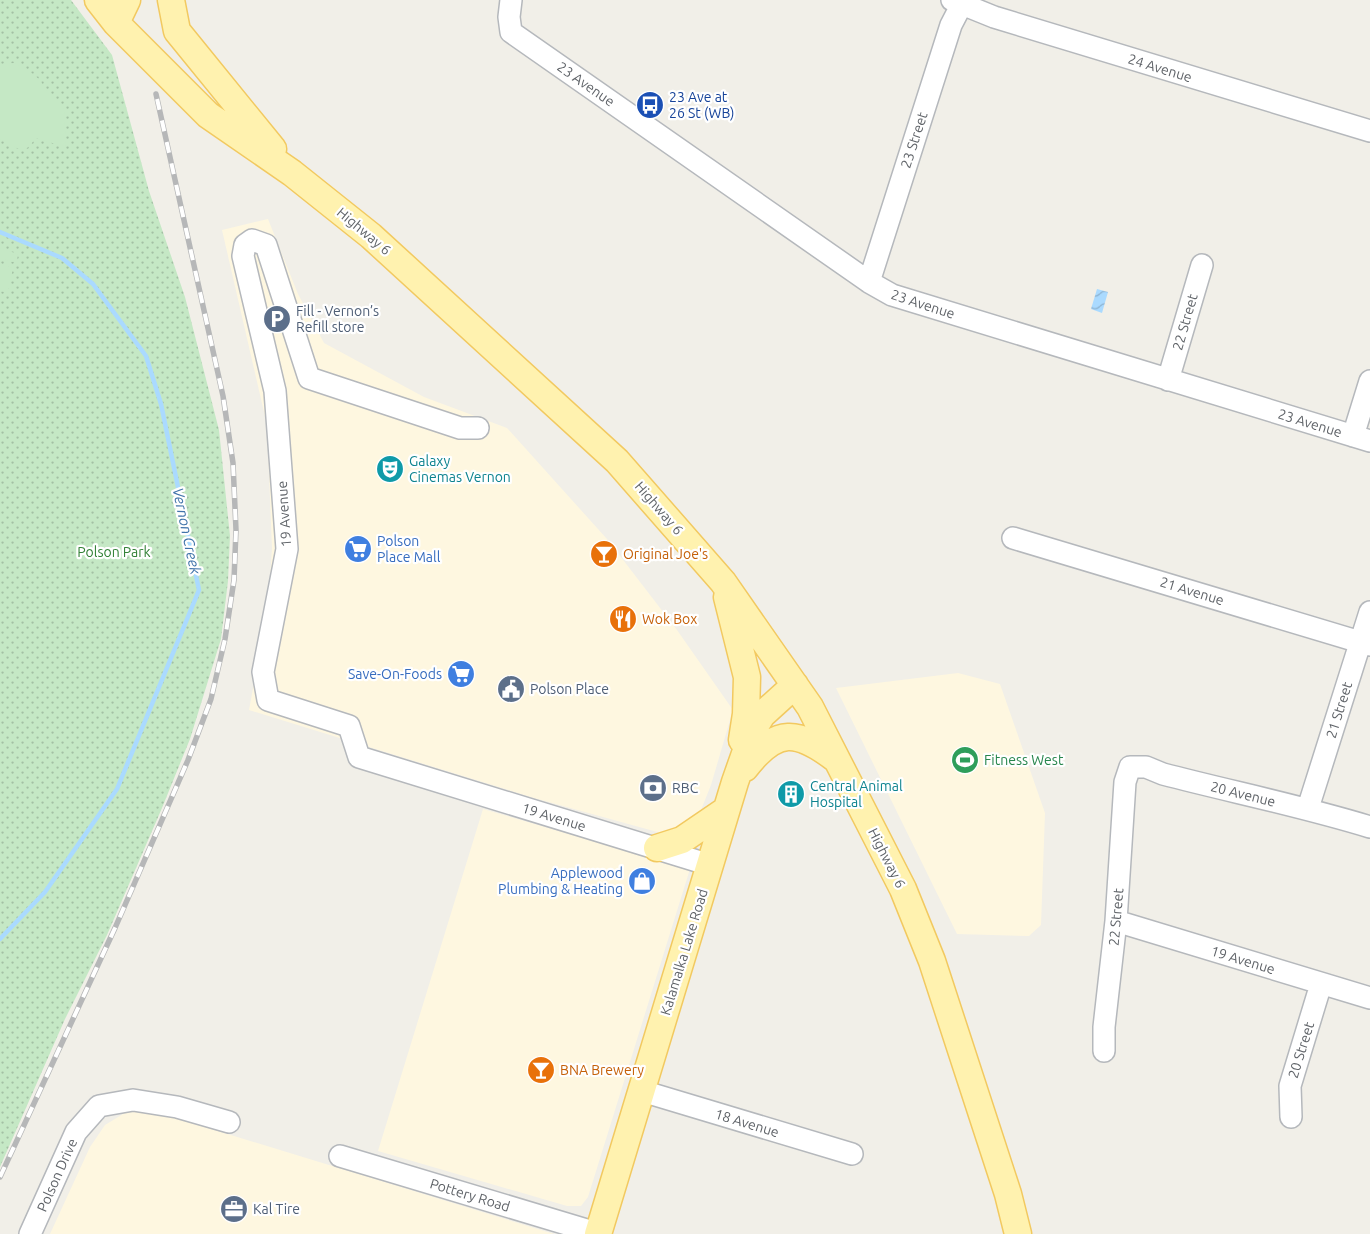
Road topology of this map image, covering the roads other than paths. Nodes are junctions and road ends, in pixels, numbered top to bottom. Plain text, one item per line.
1 (98, 0) edge
2 (128, 0) edge
3 (171, 0) edge
4 (511, 0) edge
5 (960, 1) edge
6 (116, 23) junction
7 (1370, 131) edge
8 (292, 172) junction
9 (1202, 265) dead end
10 (869, 282) junction
11 (1168, 380) junction
12 (1370, 381) edge
13 (478, 428) dead end
14 (1362, 439) edge
15 (1013, 538) dead end
16 (723, 582) junction
17 (1370, 612) edge
18 (1365, 644) edge
19 (795, 685) junction
20 (839, 762) junction
21 (735, 782) junction
22 (1125, 782) joint
23 (1308, 808) junction
24 (726, 810) junction
25 (1370, 827) edge
26 (657, 848) junction
27 (710, 865) junction
28 (1116, 921) junction
29 (1321, 984) junction
30 (1370, 998) edge
31 (1104, 1051) dead end
32 (642, 1091) junction
33 (1290, 1117) dead end
34 (230, 1122) dead end
35 (852, 1154) dead end
36 (340, 1156) dead end
37 (1008, 1194) junction
38 (30, 1234) edge
39 (599, 1234) edge
40 (1005, 1234) edge
41 (1018, 1234) edge
42 (1032, 1234) edge

1 - 6 main road, Highway 6
2 - 6 main road
3 - 8 main road
4 - 10 street, 23 Avenue
5 - 7 street, 24 Avenue
5 - 10 street, 23 Street
6 - 8 main road, Highway 6
8 - 16 main road, Highway 6
9 - 11 street, 22 Street
10 - 11 street, 23 Avenue
11 - 14 street, 23 Avenue
12 - 14 street
13 - 26 street, 19 Avenue
15 - 18 street, 21 Avenue
16 - 19 main road, Highway 6
16 - 21 main road
17 - 18 street, 21 Street
18 - 23 street, 21 Street
19 - 20 main road, Highway 6
19 - 21 main road, Kalamalka Lake Road
20 - 21 main road
20 - 37 main road, Highway 6
21 - 24 main road, Kalamalka Lake Road
22 - 23 street, 20 Avenue
22 - 28 street, 22 Street
23 - 25 street, 20 Avenue
24 - 26 main road
24 - 27 main road, Kalamalka Lake Road
26 - 27 street, 19 Avenue
27 - 32 main road, Kalamalka Lake Road
28 - 29 street, 19 Avenue
28 - 31 street, 22 Street
29 - 30 street, 19 Avenue
29 - 33 street, 20 Street
32 - 35 street, 18 Avenue
32 - 39 main road, Kalamalka Lake Road
34 - 38 street, Polson Drive
36 - 39 street, Pottery Road
37 - 40 main road
37 - 41 main road, Highway 6
37 - 42 main road

